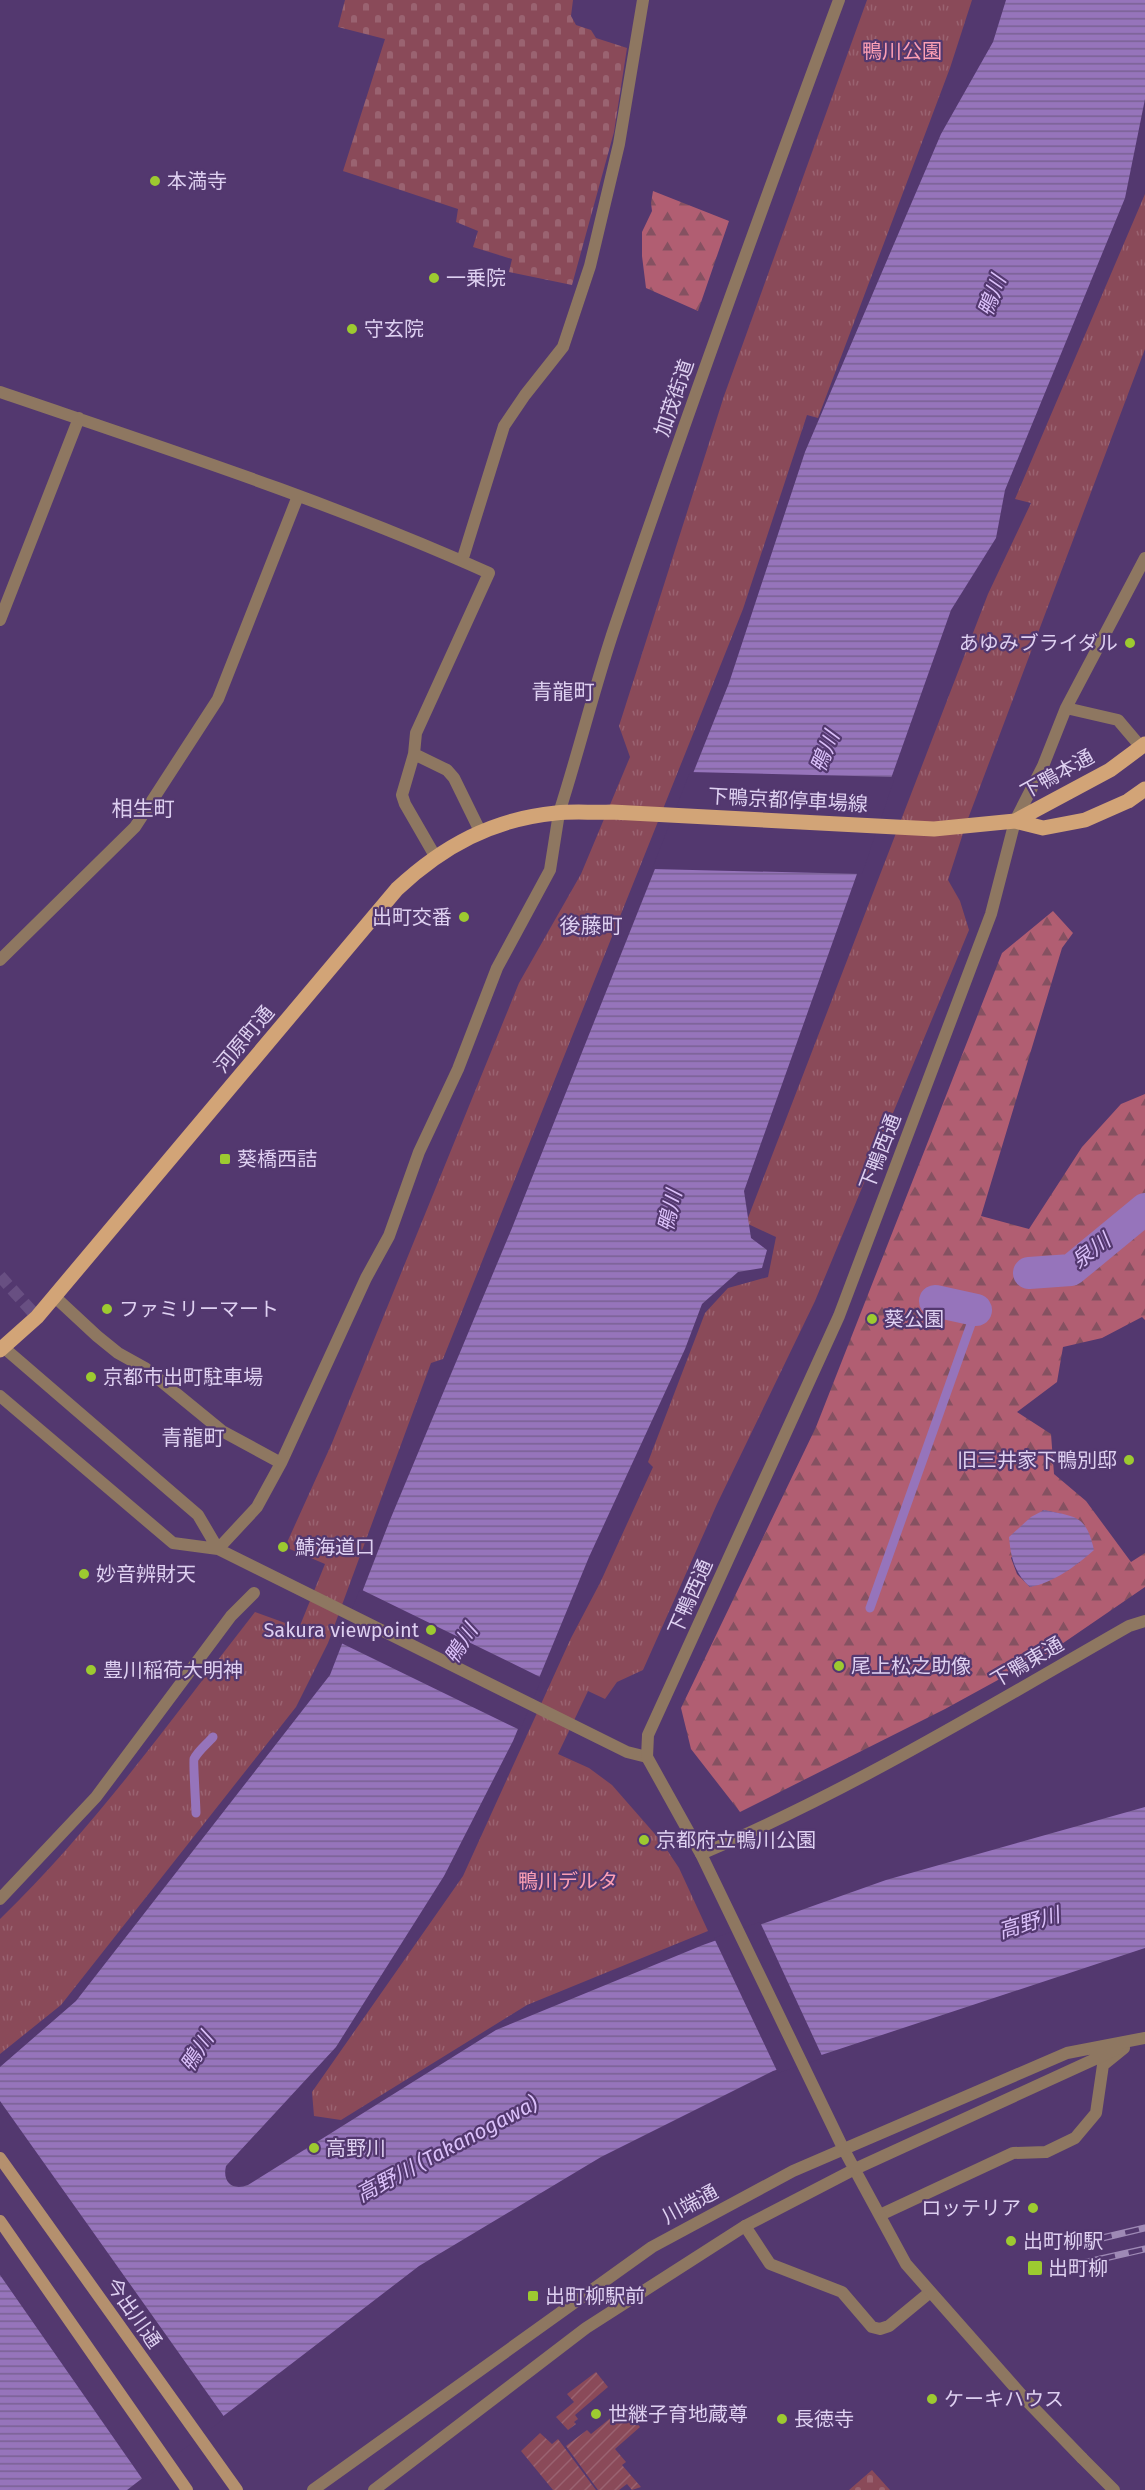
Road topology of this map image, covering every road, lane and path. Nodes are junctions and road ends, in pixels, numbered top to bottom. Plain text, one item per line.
1 (643, 0) edge
2 (839, 0) edge
3 (0, 392) edge
4 (79, 418) junction
5 (298, 496) junction
6 (1145, 558) edge
7 (462, 561) junction
8 (0, 620) edge
9 (1066, 708) junction
10 (1143, 745) edge
11 (414, 754) junction
12 (1145, 789) edge
13 (559, 813) junction
14 (1015, 821) junction
15 (480, 831) junction
16 (435, 856) junction
17 (0, 960) edge
18 (55, 1297) junction
19 (2, 1349) edge
20 (0, 1396) edge
21 (281, 1463) junction
22 (218, 1549) junction
23 (254, 1593) dead end
24 (1145, 1614) edge
25 (1145, 1621) edge
26 (1129, 1626) junction
27 (647, 1757) junction
28 (701, 1854) junction
29 (0, 1899) edge
30 (1145, 2038) edge
31 (1132, 2042) junction
32 (843, 2148) junction
33 (0, 2158) edge
34 (855, 2169) junction
35 (880, 2215) junction
36 (0, 2221) edge
37 (745, 2226) junction
38 (929, 2293) junction
39 (187, 2490) edge
40 (237, 2490) edge
41 (313, 2490) edge
42 (374, 2490) edge
43 (1114, 2490) edge

1 - 7 street
2 - 13 street, 加茂街道
3 - 4 street
4 - 5 street
4 - 8 street
5 - 7 street
5 - 17 street
6 - 9 street, 下鴨西通
7 - 11 street
9 - 10 street
9 - 14 street, 下鴨西通
10 - 14 main road, 下鴨本通
11 - 15 street
11 - 16 street
12 - 14 main road, 下鴨本通
13 - 14 main road, 下鴨京都停車場線
13 - 15 main road, 河原町通
13 - 21 street, 加茂街道
14 - 27 street, 下鴨西通
15 - 16 main road, 河原町通
16 - 18 main road, 河原町通
18 - 19 main road, 河原町通
18 - 21 street
19 - 22 street
20 - 22 street
21 - 22 street, 加茂街道
22 - 27 street
23 - 29 street
24 - 26 street
25 - 26 street, 下鴨東通
26 - 28 street, 下鴨東通
27 - 28 street
28 - 32 street
30 - 31 street, 川端通
31 - 32 street, 川端通
31 - 34 street, 川端通
31 - 35 street
32 - 34 street
32 - 41 street, 川端通
33 - 40 main road, 今出川通
34 - 35 street
34 - 37 street, 川端通
35 - 38 street
36 - 39 main road
37 - 38 street
37 - 42 street, 川端通
38 - 43 street

